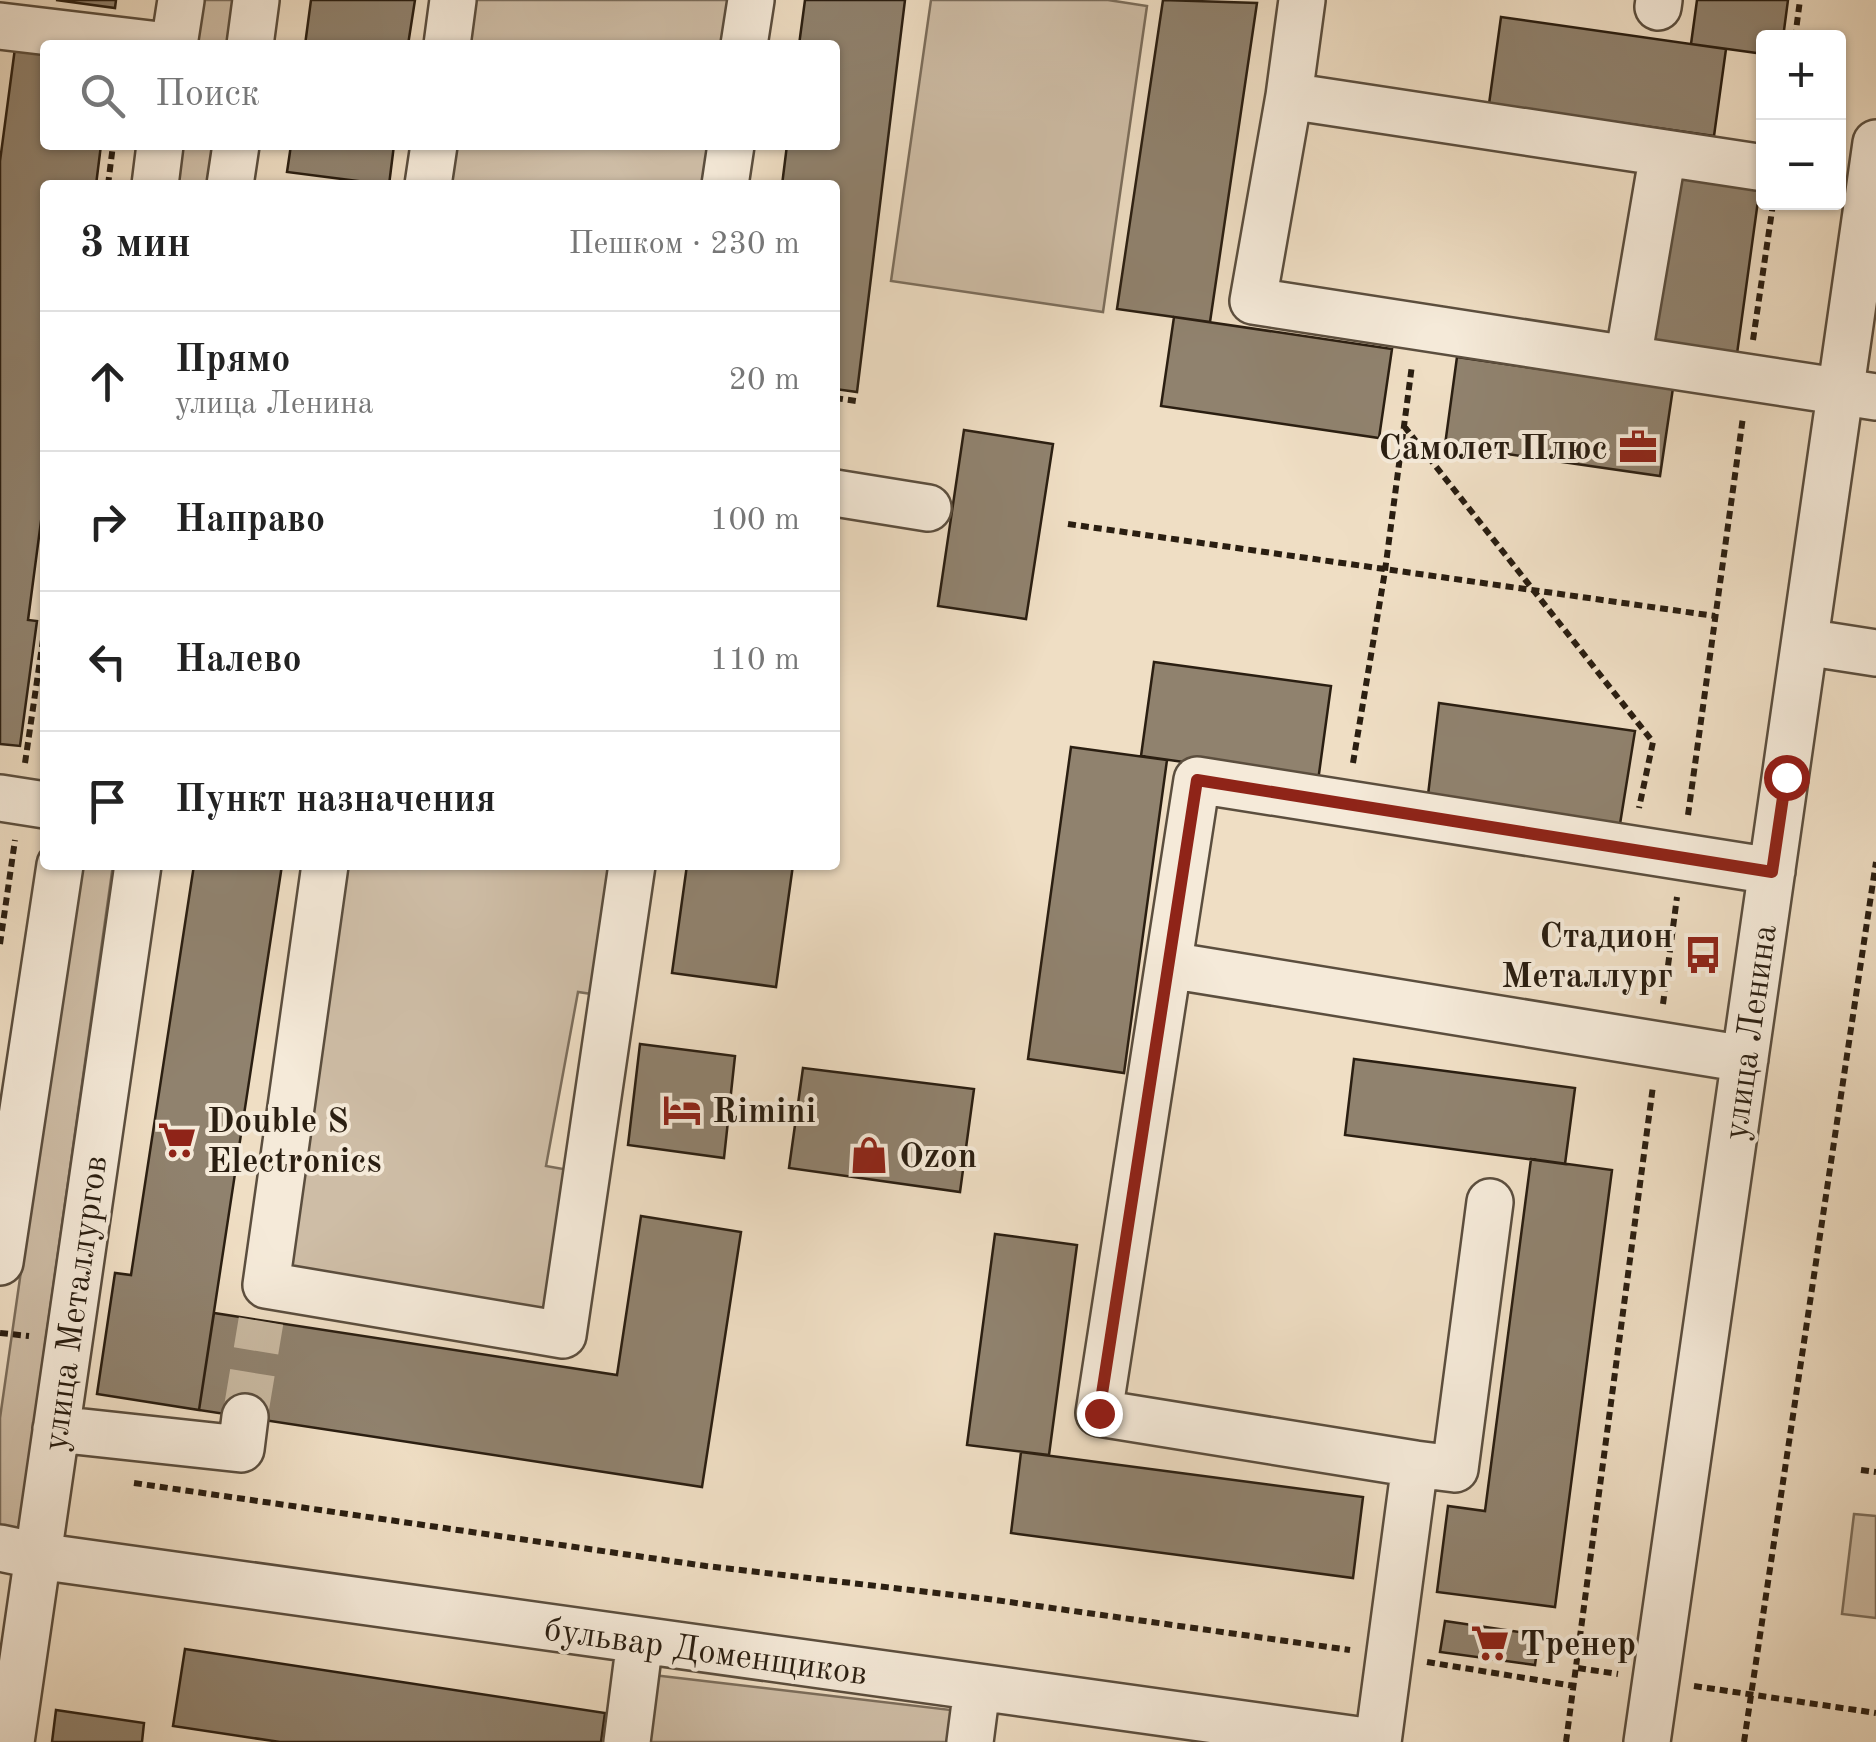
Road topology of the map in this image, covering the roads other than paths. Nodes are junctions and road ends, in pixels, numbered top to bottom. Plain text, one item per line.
1 (181, 0) edge
2 (256, 0) edge
3 (453, 0) edge
4 (751, 0) edge
5 (1302, 0) edge
6 (0, 26) edge
7 (116, 40) edge
8 (175, 40) edge
9 (251, 40) edge
10 (448, 40) edge
11 (745, 40) edge
12 (1288, 96) junction
13 (1876, 143) edge
14 (159, 150) edge
15 (235, 150) edge
16 (433, 150) edge
17 (729, 150) edge
18 (1663, 153) junction
19 (1756, 167) edge
20 (156, 180) edge
21 (231, 180) edge
22 (429, 180) edge
23 (726, 180) edge
24 (1854, 185) edge
25 (1628, 359) junction
26 (1858, 395) edge
27 (840, 494) edge
28 (928, 508) dead end
29 (1805, 642) junction
30 (1876, 653) edge
31 (0, 798) edge
32 (40, 804) edge
33 (59, 870) edge
34 (137, 870) edge
35 (324, 870) edge
36 (631, 870) edge
37 (1772, 872) junction
38 (1169, 966) junction
39 (1745, 1059) junction
40 (1490, 1202) dead end
41 (0, 1262) edge
42 (245, 1417) tunnel mouth
43 (56, 1430) junction
44 (1415, 1464) junction
45 (19, 1552) edge
46 (640, 1640) junction
47 (978, 1688) junction
48 (11, 1742) edge
49 (627, 1742) edge
50 (970, 1742) edge
51 (1376, 1742) edge
52 (1647, 1742) edge

1 - 8 street
2 - 9 street
3 - 10 street
4 - 11 street
5 - 12 street
6 - 7 street
12 - 18 street
12 - 25 street
13 - 24 street, улица Ленина
14 - 20 street
15 - 21 street
16 - 22 street
17 - 23 street
18 - 19 street
18 - 25 street
24 - 26 street, улица Ленина
25 - 26 street
26 - 29 street, улица Ленина
27 - 28 street
29 - 30 street
29 - 37 street, улица Ленина
31 - 32 street
33 - 41 street
34 - 43 street, улица Металлургов
35 - 36 street
37 - 38 street
37 - 39 street, улица Ленина
38 - 39 street
38 - 44 street
39 - 52 street, улица Ленина
40 - 44 street
42 - 43 street
43 - 45 street, улица Металлургов
44 - 51 street
45 - 46 street, бульвар Доменщиков
45 - 48 street, улица Металлургов
46 - 47 street, бульвар Доменщиков
46 - 49 street
47 - 50 street
47 - 51 street, бульвар Доменщиков

